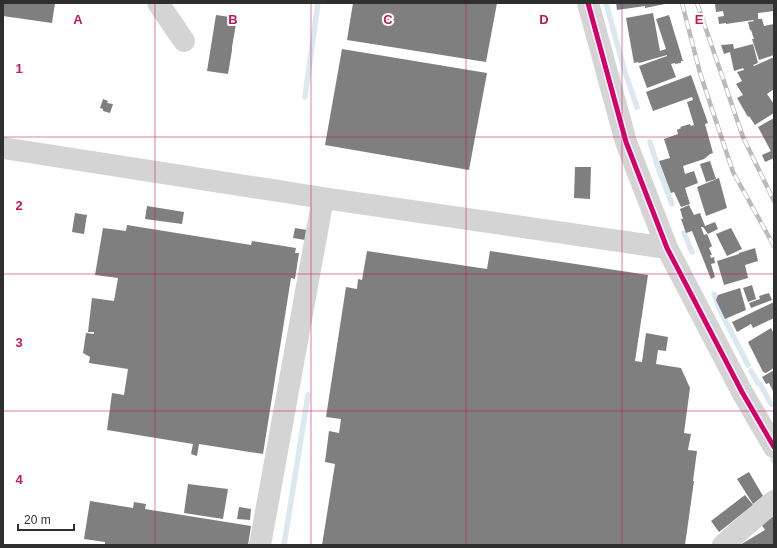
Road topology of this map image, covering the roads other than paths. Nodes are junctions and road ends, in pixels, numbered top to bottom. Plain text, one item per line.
1 (158, 3) edge
2 (588, 3) edge
3 (184, 41) dead end
4 (3, 148) edge
5 (323, 198) junction
6 (667, 248) junction
7 (774, 447) edge
8 (774, 501) edge
9 (260, 545) edge
10 (723, 545) edge

1 - 3 street
2 - 6 street
4 - 5 street
5 - 6 street
5 - 9 street
6 - 7 street
8 - 10 street

